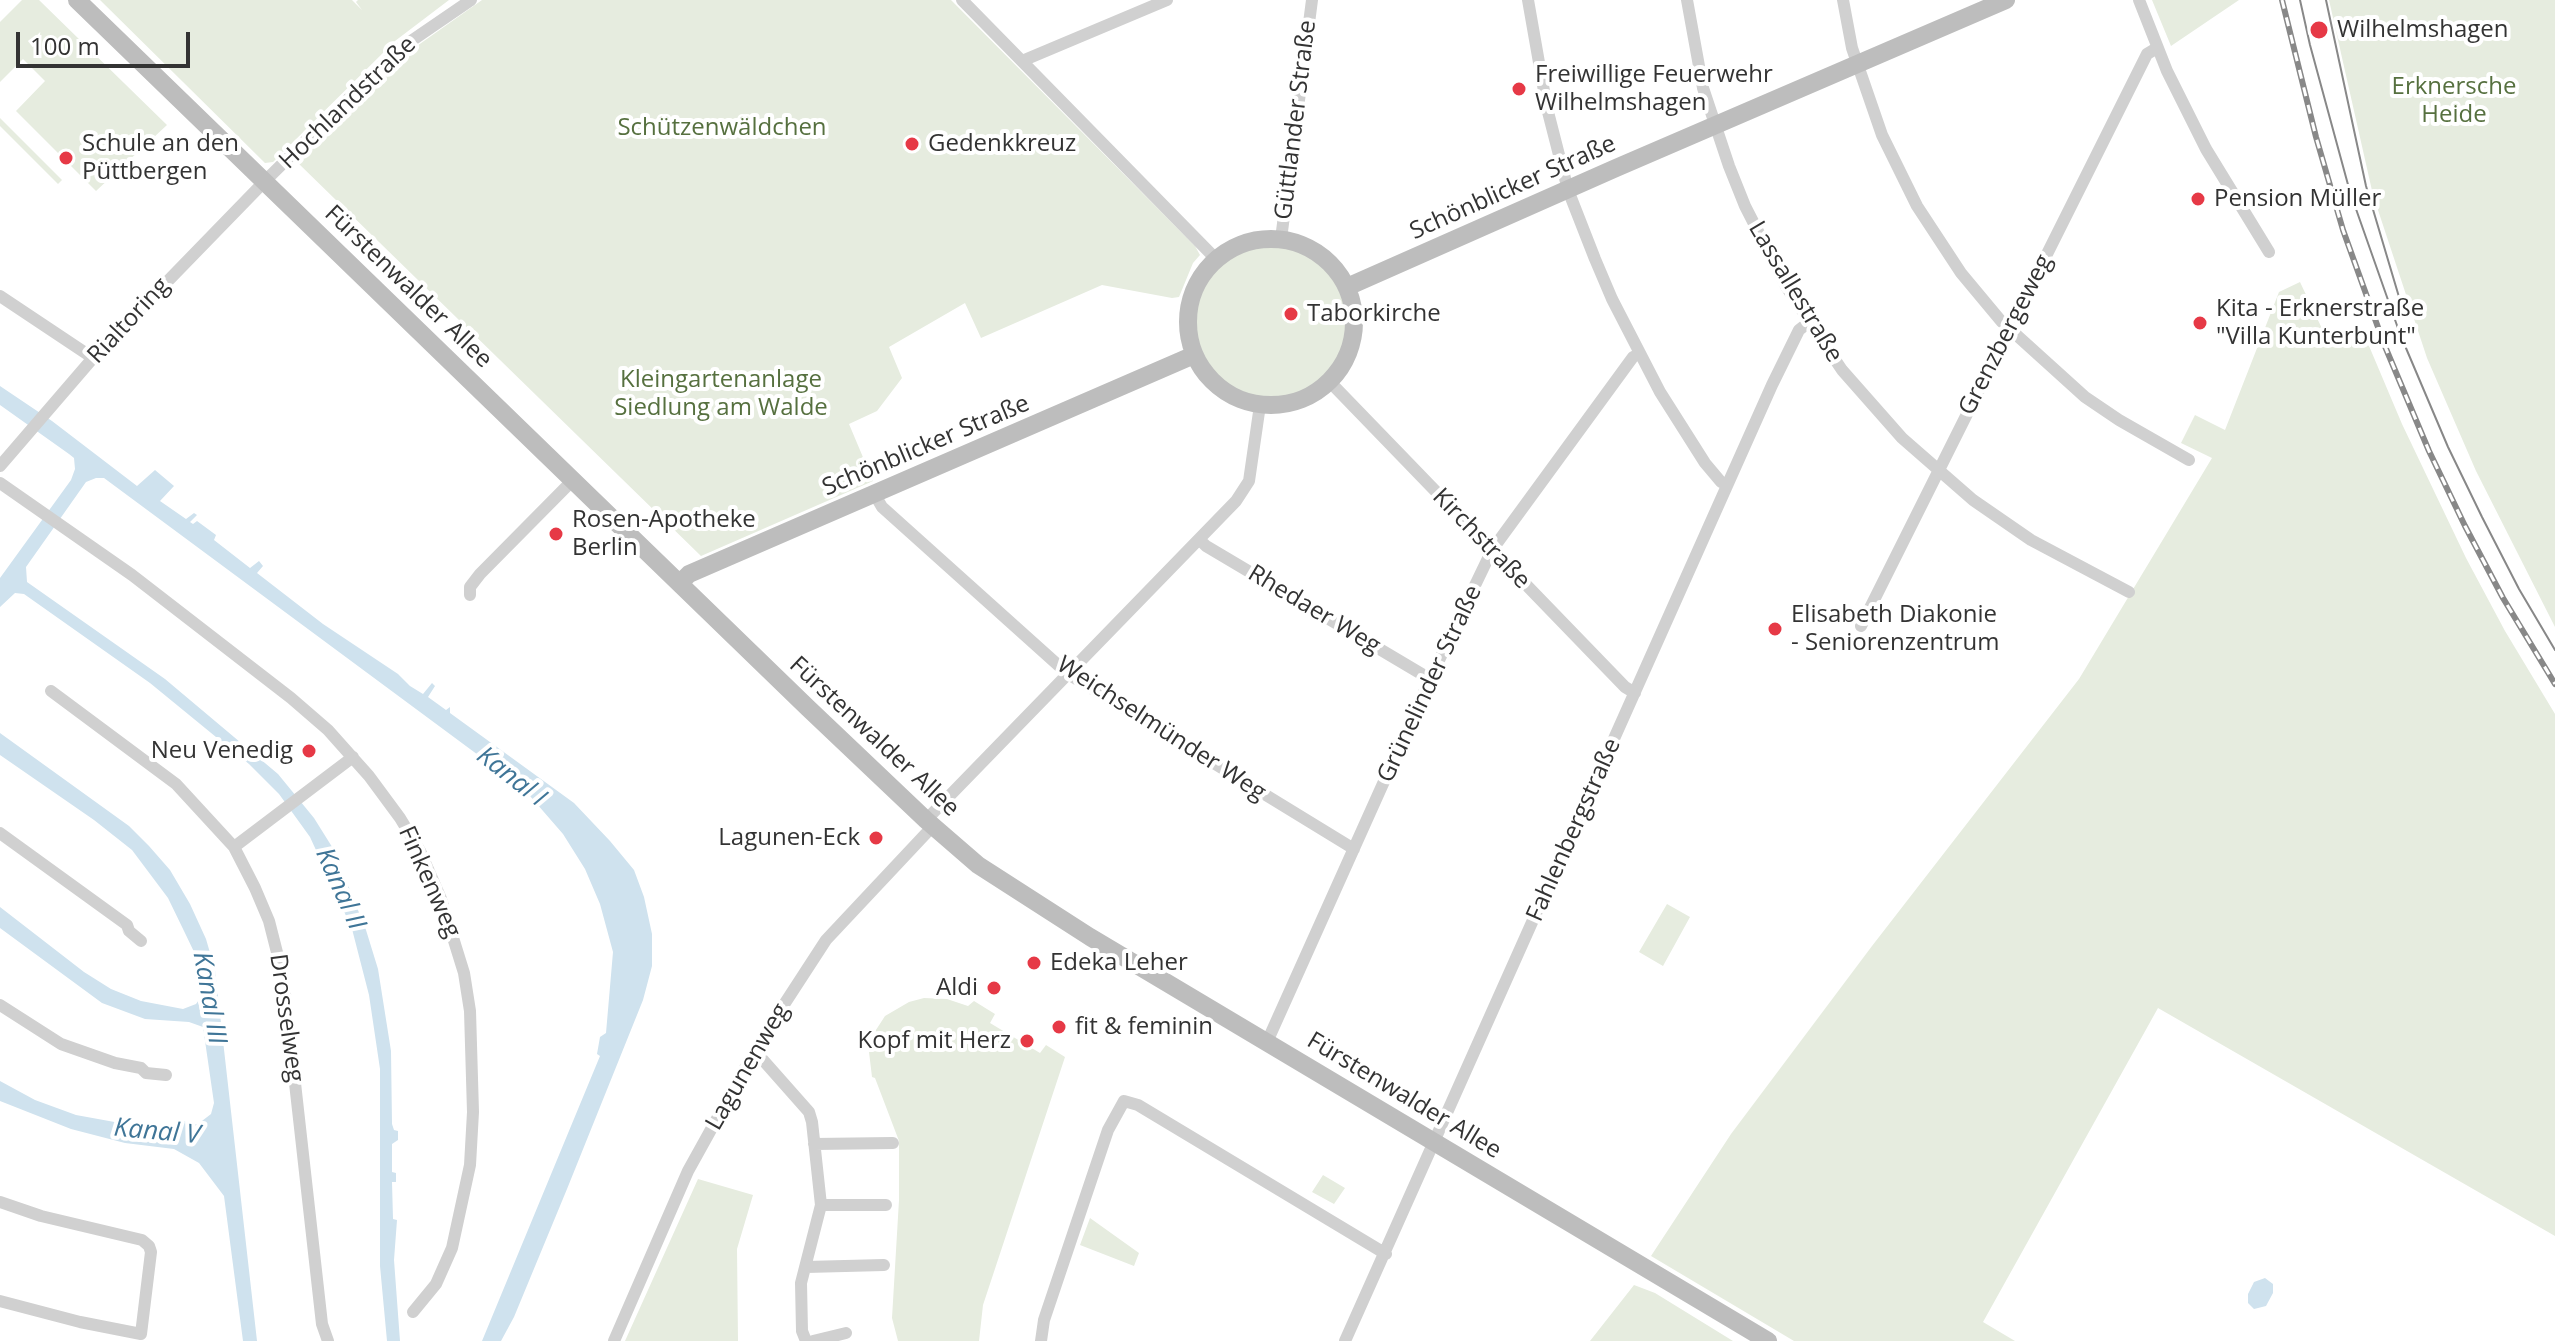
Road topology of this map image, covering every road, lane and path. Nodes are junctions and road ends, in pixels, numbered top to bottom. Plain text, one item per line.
1 (77, 0) edge
2 (471, 0) edge
3 (962, 0) edge
4 (1167, 0) edge
5 (1312, 0) edge
6 (1528, 0) edge
7 (1687, 0) edge
8 (1843, 0) edge
9 (2006, 0) edge
10 (2139, 0) edge
11 (2157, 48) junction
12 (1022, 61) junction
13 (1857, 63) junction
14 (1715, 126) junction
15 (265, 181) junction
16 (1568, 190) junction
17 (1281, 239) junction
18 (2269, 252) dead end
19 (1215, 258) junction
20 (1347, 287) junction
21 (0, 296) edge
22 (1808, 323) junction
23 (2009, 329) junction
24 (1639, 354) junction
25 (1194, 355) junction
26 (93, 358) junction
27 (1330, 382) junction
28 (1260, 405) junction
29 (2189, 460) dead end
30 (0, 466) edge
31 (1937, 471) junction
32 (573, 480) junction
33 (0, 483) edge
34 (1727, 485) junction
35 (875, 495) junction
36 (1199, 539) junction
37 (1492, 550) junction
38 (680, 583) junction
39 (2129, 592) dead end
40 (470, 595) dead end
41 (1861, 626) dead end
42 (1068, 674) junction
43 (1430, 679) junction
44 (51, 691) dead end
45 (1635, 693) junction
46 (353, 757) junction
47 (930, 823) junction
48 (0, 833) edge
49 (234, 847) junction
50 (1354, 849) junction
51 (141, 941) dead end
52 (0, 1005) edge
53 (1267, 1042) junction
54 (752, 1054) junction
55 (166, 1075) dead end
56 (893, 1143) dead end
57 (1435, 1143) junction
58 (814, 1144) junction
59 (0, 1202) edge
60 (821, 1205) junction
61 (886, 1205) dead end
62 (1386, 1254) junction
63 (884, 1265) dead end
64 (806, 1267) junction
65 (0, 1301) edge
66 (413, 1312) dead end
67 (846, 1333) dead end
68 (328, 1341) edge
69 (614, 1341) edge
70 (806, 1341) edge
71 (813, 1341) edge
72 (1041, 1341) edge
73 (1345, 1341) edge
74 (1768, 1341) edge

1 - 15 main road, Fürstenwalder Allee
2 - 15 street, Hochlandstraße
3 - 12 street
4 - 12 street
5 - 17 street, Güttlander Straße
6 - 16 street
7 - 14 street, Lassallestraße
8 - 13 street
9 - 13 main road, Schönblicker Straße
10 - 11 street
11 - 18 street
11 - 23 street, Grenzbergeweg
12 - 19 street
13 - 14 main road, Schönblicker Straße
13 - 23 street
14 - 16 main road, Schönblicker Straße
14 - 22 street, Lassallestraße
15 - 26 street, Rialtoring
15 - 32 main road, Fürstenwalder Allee
16 - 20 main road, Schönblicker Straße
16 - 24 street
17 - 19 main road
17 - 20 main road
19 - 25 main road
20 - 27 main road
21 - 26 street
22 - 31 street, Lassallestraße
22 - 34 street, Fahlenbergstraße
23 - 29 street
23 - 31 street, Grenzbergeweg
24 - 34 street
24 - 37 street, Grünelinder Straße
25 - 28 main road
25 - 35 main road, Schönblicker Straße
26 - 30 street, Rialtoring
27 - 28 main road
27 - 37 street, Kirchstraße
28 - 36 street, Lagunenweg
31 - 39 street, Lassallestraße
31 - 41 street, Grenzbergeweg
32 - 38 main road, Fürstenwalder Allee
32 - 40 street
33 - 46 street, Finkenweg
34 - 45 street, Fahlenbergstraße
35 - 38 main road, Schönblicker Straße
35 - 42 street, Weichselmünder Weg
36 - 42 street, Lagunenweg
36 - 43 street, Rhedaer Weg
37 - 43 street, Grünelinder Straße
37 - 45 street, Kirchstraße
38 - 47 main road, Fürstenwalder Allee
42 - 47 street, Lagunenweg
42 - 50 street, Weichselmünder Weg
43 - 50 street, Grünelinder Straße
44 - 49 street, Drosselweg
45 - 57 street, Fahlenbergstraße
46 - 49 street
46 - 66 street, Finkenweg
47 - 53 main road, Fürstenwalder Allee
47 - 54 street, Lagunenweg
48 - 51 street
49 - 68 street, Drosselweg
50 - 53 street, Grünelinder Straße
52 - 55 street
53 - 57 main road, Fürstenwalder Allee
54 - 58 street
54 - 69 street, Lagunenweg
56 - 58 street
57 - 62 street, Fahlenbergstraße
57 - 74 main road, Fürstenwalder Allee
58 - 60 street
59 - 65 street
60 - 61 street
60 - 64 street
62 - 72 street
62 - 73 street, Fahlenbergstraße
63 - 64 street
64 - 70 street
67 - 71 street

